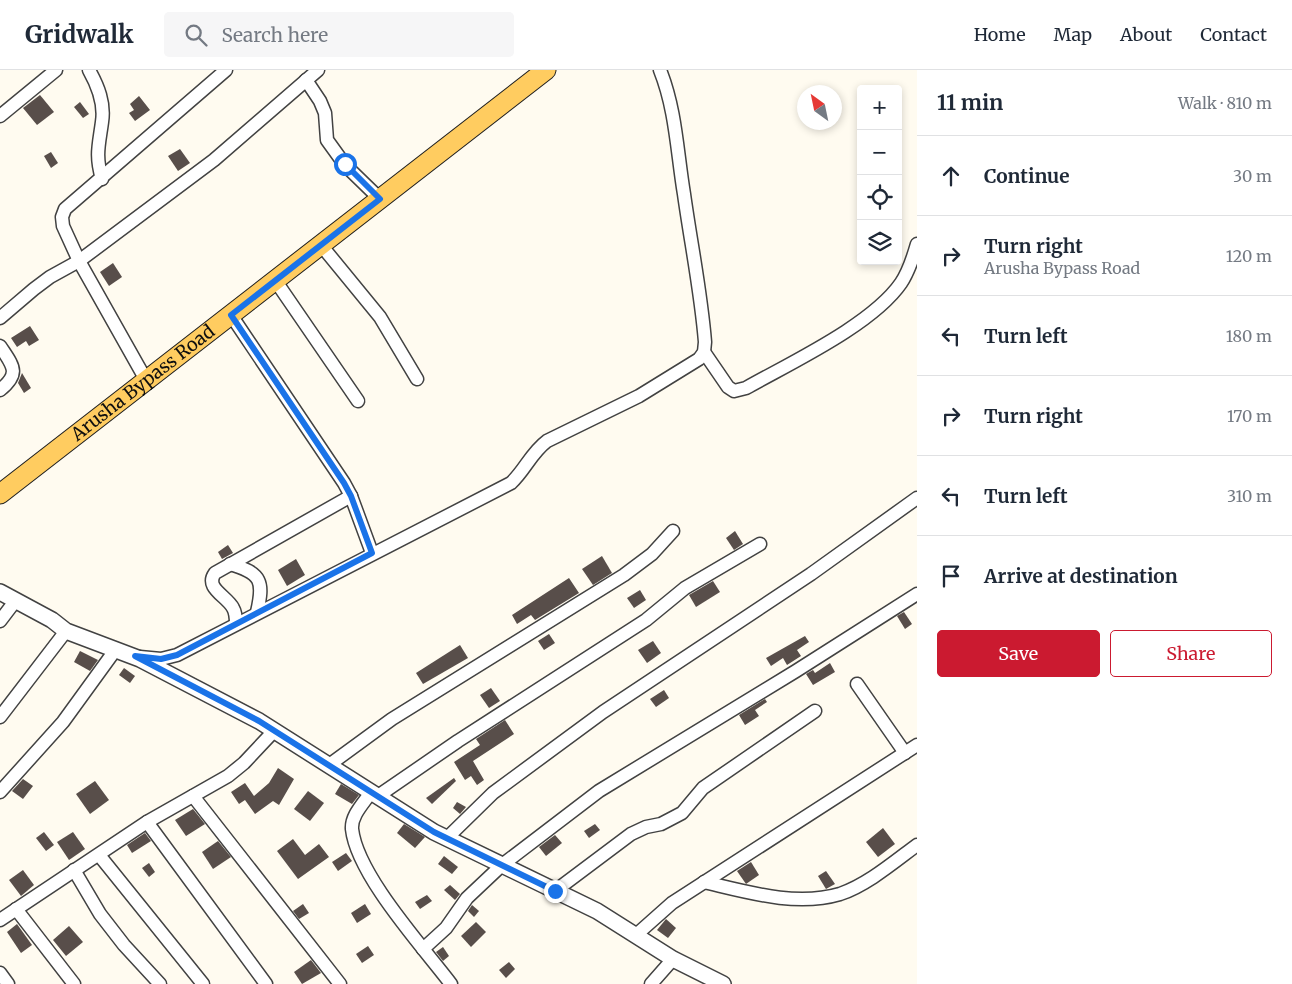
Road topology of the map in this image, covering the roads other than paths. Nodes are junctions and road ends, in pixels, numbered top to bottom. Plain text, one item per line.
1 (56, 70) edge
2 (89, 70) edge
3 (226, 70) edge
4 (318, 70) edge
5 (546, 70) edge
6 (660, 70) edge
7 (306, 80) junction
8 (0, 116) edge
9 (102, 179) junction
10 (380, 199) junction
11 (917, 244) edge
12 (321, 245) junction
13 (79, 262) junction
14 (275, 280) junction
15 (231, 315) junction
16 (0, 318) edge
17 (0, 346) edge
18 (704, 352) junction
19 (417, 379) dead end
20 (146, 380) junction
21 (0, 390) edge
22 (358, 401) dead end
23 (0, 494) edge
24 (351, 496) junction
25 (917, 498) edge
26 (672, 531) dead end
27 (760, 544) dead end
28 (372, 553) junction
29 (230, 564) junction
30 (0, 592) edge
31 (917, 594) edge
32 (16, 600) junction
33 (257, 612) junction
34 (0, 621) edge
35 (236, 624) junction
36 (66, 631) junction
37 (116, 649) junction
38 (135, 656) junction
39 (857, 684) dead end
40 (815, 711) dead end
41 (0, 717) edge
42 (274, 731) junction
43 (917, 745) edge
44 (905, 753) junction
45 (329, 765) junction
46 (0, 792) edge
47 (374, 794) junction
48 (193, 796) junction
49 (147, 822) junction
50 (447, 838) junction
51 (917, 845) edge
52 (99, 855) junction
53 (502, 864) junction
54 (74, 870) junction
55 (704, 882) junction
56 (555, 891) junction
57 (16, 909) junction
58 (0, 920) edge
59 (636, 935) junction
60 (423, 949) junction
61 (673, 959) junction
62 (0, 973) edge
63 (8, 984) edge
64 (74, 984) edge
65 (160, 984) edge
66 (203, 984) edge
67 (266, 984) edge
68 (340, 984) edge
69 (451, 984) edge
70 (651, 984) edge
71 (722, 984) edge

1 - 8 street
2 - 9 street
3 - 9 street
4 - 7 street
5 - 10 main road, Arusha Bypass Road
6 - 18 street
7 - 10 street
7 - 13 street
9 - 13 street
10 - 12 main road, Arusha Bypass Road
11 - 18 street
12 - 14 main road, Arusha Bypass Road
12 - 19 street
13 - 16 street
13 - 20 street
14 - 15 main road, Arusha Bypass Road
14 - 22 street
15 - 20 main road, Arusha Bypass Road
15 - 24 street
17 - 21 street
18 - 28 street
20 - 23 main road, Arusha Bypass Road
24 - 28 street
24 - 29 street
25 - 50 street
26 - 45 street
27 - 47 street
28 - 33 street
29 - 33 street
29 - 35 street
30 - 32 street
31 - 53 street
32 - 34 street
32 - 36 street
33 - 35 street
35 - 38 street
36 - 37 street
36 - 41 street
37 - 38 street
37 - 46 street
38 - 42 street
39 - 44 street
40 - 56 street
42 - 45 street
42 - 48 street
43 - 44 street
44 - 55 street
45 - 47 street
47 - 50 street
47 - 60 street
48 - 49 street
48 - 68 street
49 - 52 street
49 - 67 street
50 - 53 street
51 - 55 street
52 - 54 street
52 - 66 street
53 - 56 street
53 - 60 street
54 - 57 street
54 - 65 street
55 - 59 street
56 - 59 street
57 - 58 street
57 - 64 street
59 - 61 street
60 - 69 street
61 - 70 street
61 - 71 street
62 - 63 street

